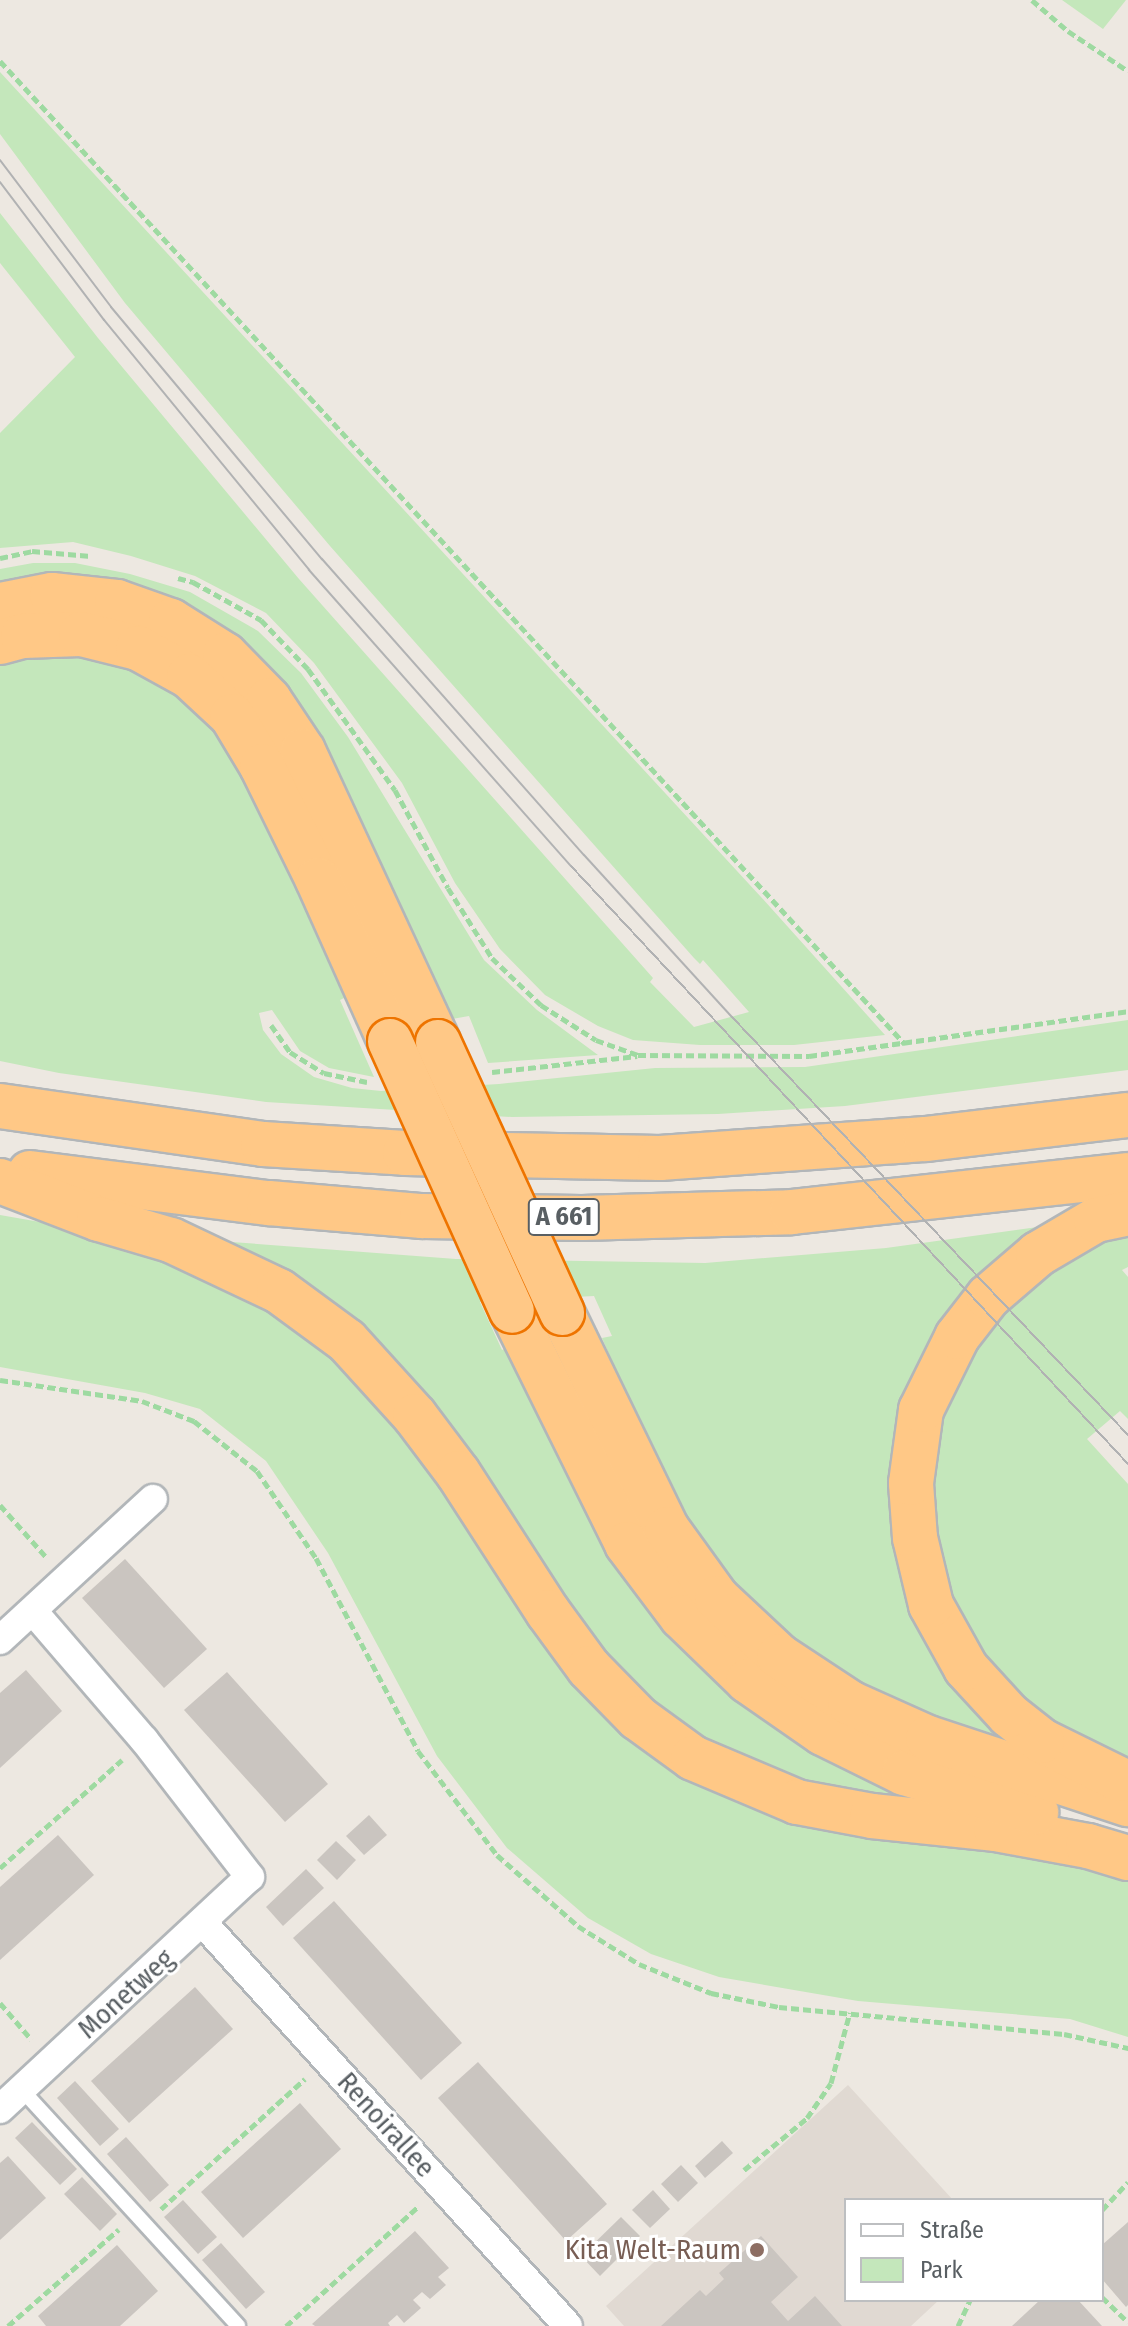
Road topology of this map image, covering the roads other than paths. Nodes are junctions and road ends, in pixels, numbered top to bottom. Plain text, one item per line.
1 (0, 605) edge
2 (0, 642) edge
3 (0, 1078) edge
4 (0, 1106) edge
5 (1128, 1115) edge
6 (127, 1127) junction
7 (0, 1169) edge
8 (1128, 1175) edge
9 (0, 1181) edge
10 (1128, 1213) edge
11 (153, 1499) dead end
12 (34, 1612) junction
13 (0, 1640) edge
14 (1128, 1784) edge
15 (1128, 1804) edge
16 (1128, 1840) edge
17 (1128, 1858) edge
18 (204, 1924) junction
19 (22, 2090) junction
20 (0, 2109) edge
21 (238, 2326) edge
22 (568, 2326) edge

1 - 15 highway, bridge
2 - 16 highway, bridge
3 - 6 highway
4 - 6 highway, A 661
5 - 6 highway, A 661
7 - 8 highway, A 661
9 - 17 highway
10 - 14 highway
11 - 12 street
12 - 13 street
12 - 18 street, Monetweg
18 - 19 street, Monetweg
18 - 22 street, Renoirallee
19 - 20 street, Monetweg
19 - 21 lane

